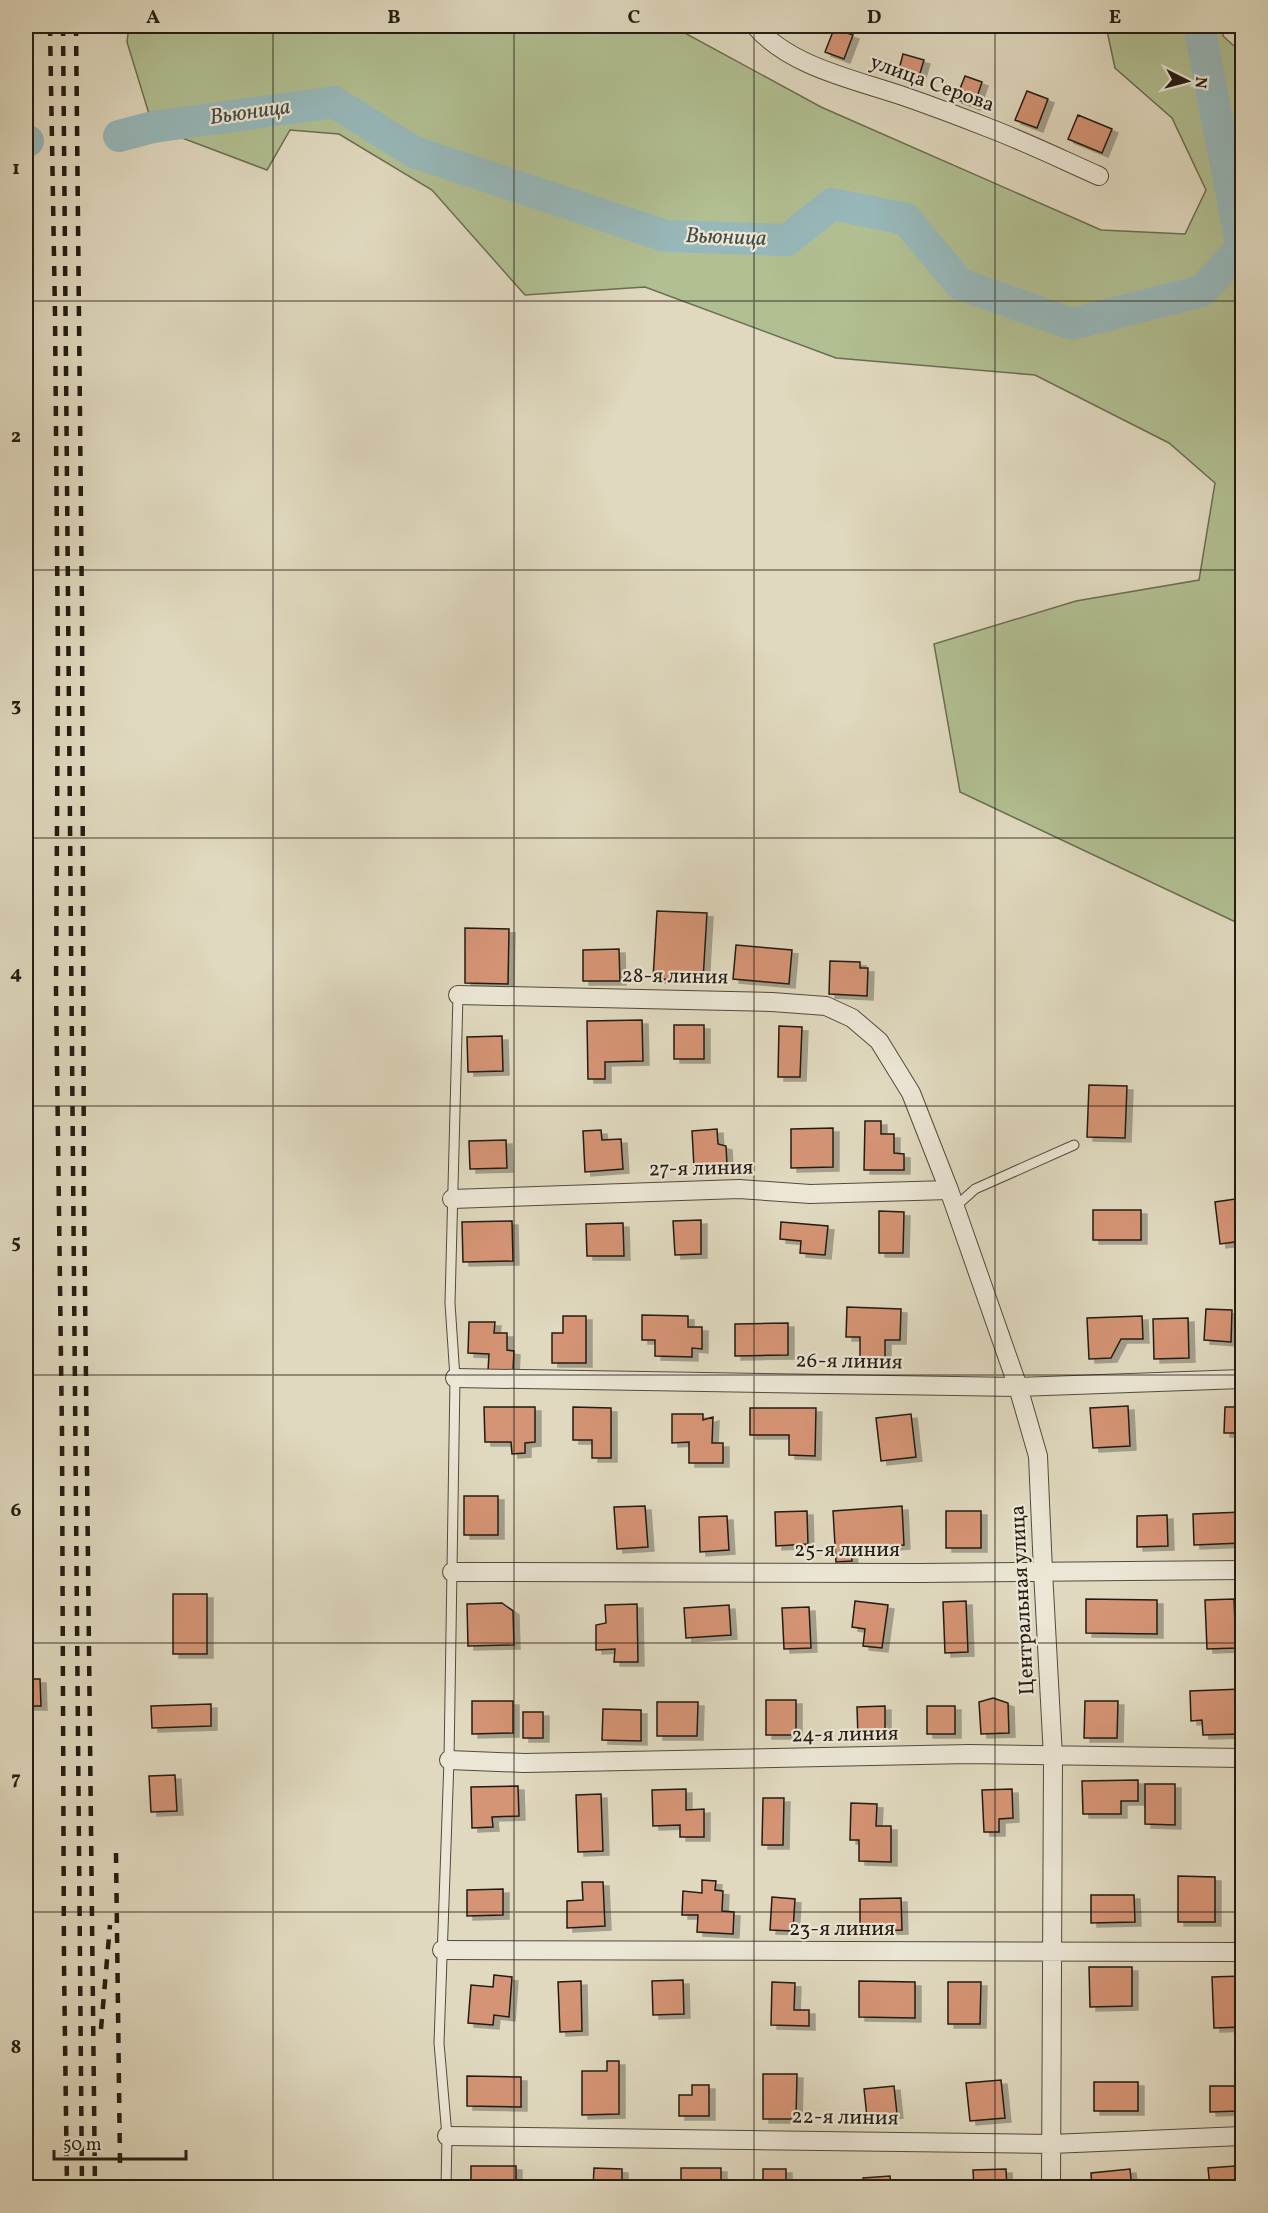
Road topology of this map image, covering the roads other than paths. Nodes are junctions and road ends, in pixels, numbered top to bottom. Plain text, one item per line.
1 (755, 26) edge
2 (1099, 176) dead end
3 (458, 995) joint
4 (879, 1041) joint
5 (1074, 1145) dead end
6 (949, 1190) junction
7 (452, 1199) junction
8 (956, 1207) junction
9 (455, 1378) junction
10 (1242, 1380) edge
11 (1018, 1388) junction
12 (1242, 1570) edge
13 (1042, 1571) junction
14 (452, 1572) junction
15 (1053, 1757) junction
16 (1242, 1758) edge
17 (449, 1760) junction
18 (442, 1950) junction
19 (1052, 1952) junction
20 (1242, 1952) edge
21 (447, 2136) junction
22 (1242, 2136) edge
23 (1051, 2144) junction
24 (446, 2187) edge
25 (1051, 2187) edge

1 - 2 street, улица Серова
3 - 4 street, 28-я линия
3 - 7 lane
4 - 6 street, Центральная улица
5 - 8 lane
6 - 7 street, 27-я линия
6 - 8 street, Центральная улица
7 - 9 lane
8 - 11 street, Центральная улица
9 - 11 street, 26-я линия
9 - 14 lane
10 - 11 street, 26-я линия
11 - 13 street, Центральная улица
12 - 13 street, 25-я линия
13 - 14 street, 25-я линия
13 - 15 street, Центральная улица
14 - 17 lane
15 - 16 street, 24-я линия
15 - 17 street, 24-я линия
15 - 19 street, Центральная улица
17 - 18 lane
18 - 19 street, 23-я линия
18 - 21 lane
19 - 20 street, 23-я линия
19 - 23 street, Центральная улица
21 - 23 street, 22-я линия
21 - 24 lane
22 - 23 street, 22-я линия
23 - 25 street, Центральная улица

